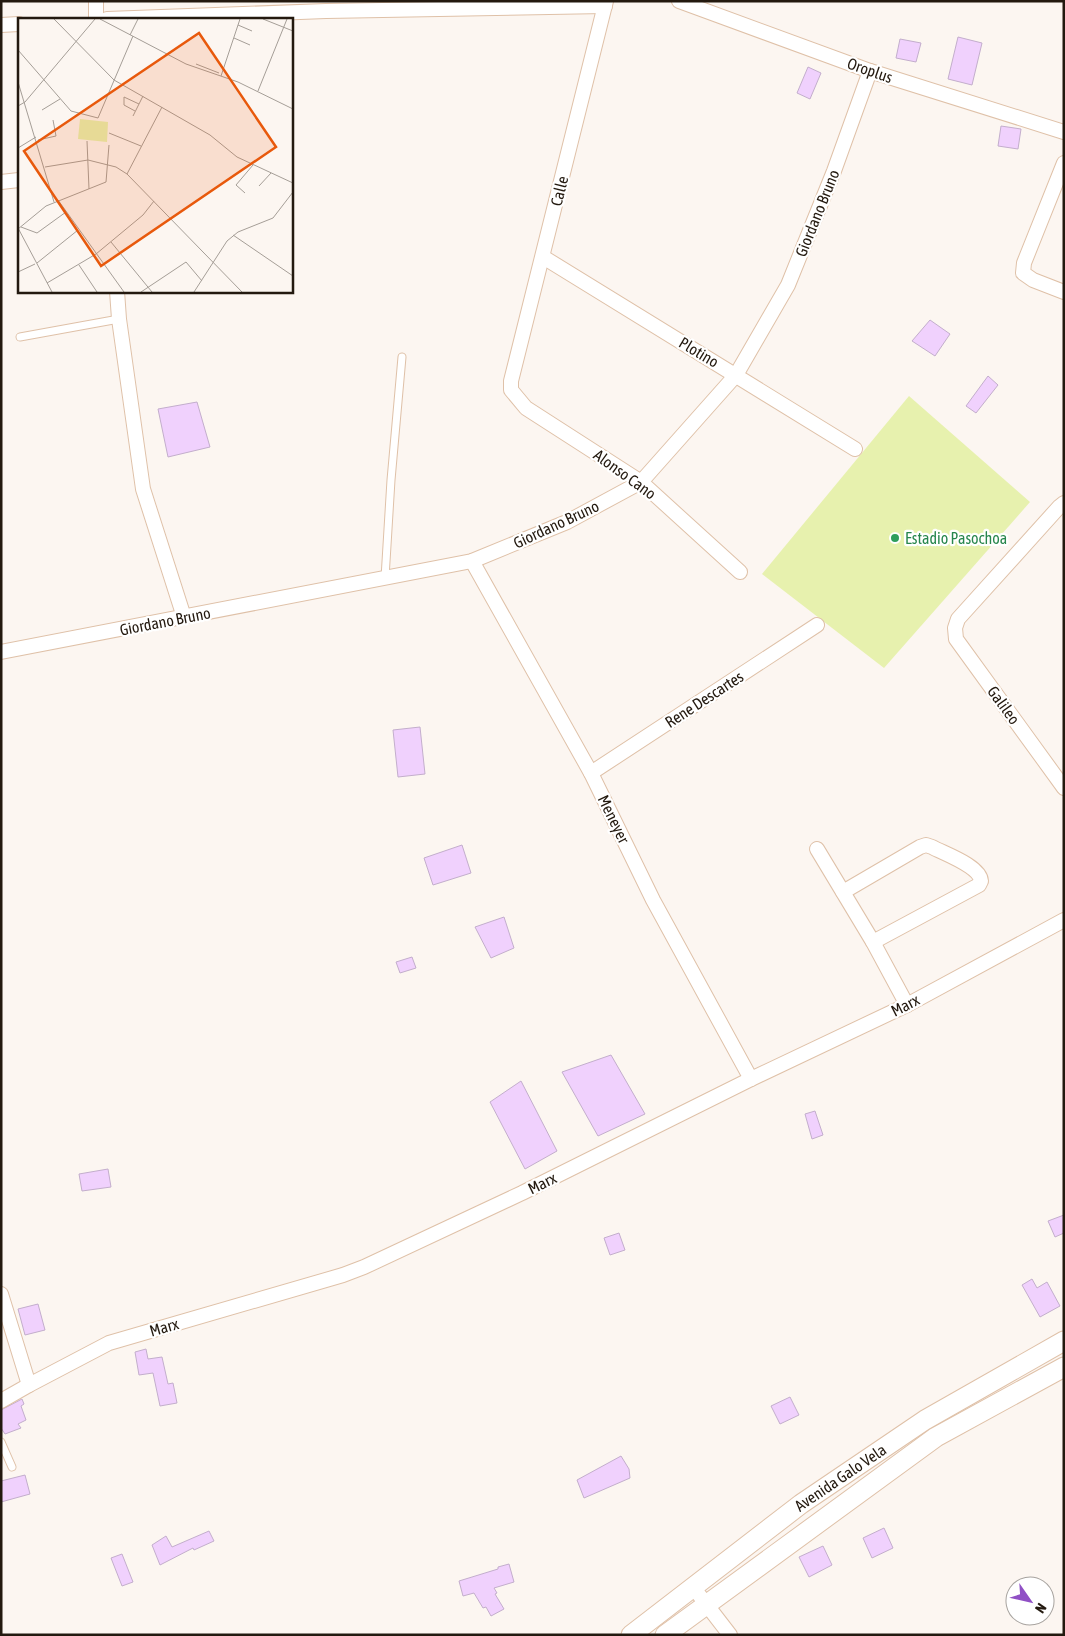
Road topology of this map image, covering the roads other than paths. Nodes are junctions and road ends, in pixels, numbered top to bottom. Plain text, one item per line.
1 (96, 1) edge
2 (679, 1) edge
3 (606, 4) edge
4 (491, 5) edge
5 (326, 6) edge
6 (96, 18) edge
7 (125, 18) edge
8 (18, 24) edge
9 (1, 26) edge
10 (870, 71) junction
11 (1064, 132) edge
12 (1064, 163) edge
13 (18, 180) edge
14 (1, 182) edge
15 (543, 257) junction
16 (117, 292) edge
17 (1064, 292) edge
18 (119, 319) junction
19 (20, 337) dead end
20 (402, 358) dead end
21 (736, 375) junction
22 (511, 381) joint
23 (855, 449) dead end
24 (641, 482) junction
25 (1064, 503) edge
26 (472, 561) junction
27 (740, 572) dead end
28 (385, 578) junction
29 (184, 617) junction
30 (817, 625) dead end
31 (1, 652) edge
32 (591, 773) junction
33 (1064, 788) edge
34 (818, 849) dead end
35 (843, 892) junction
36 (1064, 920) edge
37 (872, 942) junction
38 (907, 1005) junction
39 (751, 1079) junction
40 (1, 1294) edge
41 (1064, 1341) edge
42 (1064, 1366) edge
43 (29, 1385) junction
44 (1, 1401) edge
45 (925, 1420) junction
46 (936, 1438) junction
47 (1, 1442) edge
48 (12, 1467) dead end
49 (693, 1586) junction
50 (706, 1604) junction
51 (631, 1635) edge
52 (665, 1635) edge
53 (730, 1635) edge

1 - 6 street
2 - 10 street, Oroplus
3 - 4 street
3 - 15 street, Calle
4 - 5 street
5 - 7 street
8 - 9 street
10 - 11 street, Oroplus
10 - 21 street, Giordano Bruno
12 - 17 street
13 - 14 street
15 - 21 street, Plotino
15 - 22 street, Calle
16 - 18 street
18 - 19 lane
18 - 29 street
20 - 28 lane
21 - 23 street, Plotino
21 - 24 street, Giordano Bruno
22 - 24 street, Alonso Cano
24 - 26 street, Giordano Bruno
24 - 27 street, Alonso Cano
25 - 33 street, Galileo
26 - 28 street, Giordano Bruno
26 - 32 street, Meneyer
28 - 29 street, Giordano Bruno
29 - 31 street, Giordano Bruno
30 - 32 street, Rene Descartes
32 - 39 street, Meneyer
34 - 35 street
35 - 37 street
35 - 37 street
36 - 38 street, Marx
37 - 38 street
38 - 39 street, Marx
39 - 43 street, Marx
40 - 43 street
41 - 45 main road, Avenida Galo Vela
42 - 46 main road, Avenida Galo Vela
43 - 44 street, Marx
45 - 46 main road
45 - 49 main road, Avenida Galo Vela
46 - 50 main road, Avenida Galo Vela
47 - 48 lane
49 - 50 street
49 - 51 main road, Avenida Galo Vela
50 - 52 main road, Avenida Galo Vela
50 - 53 street

